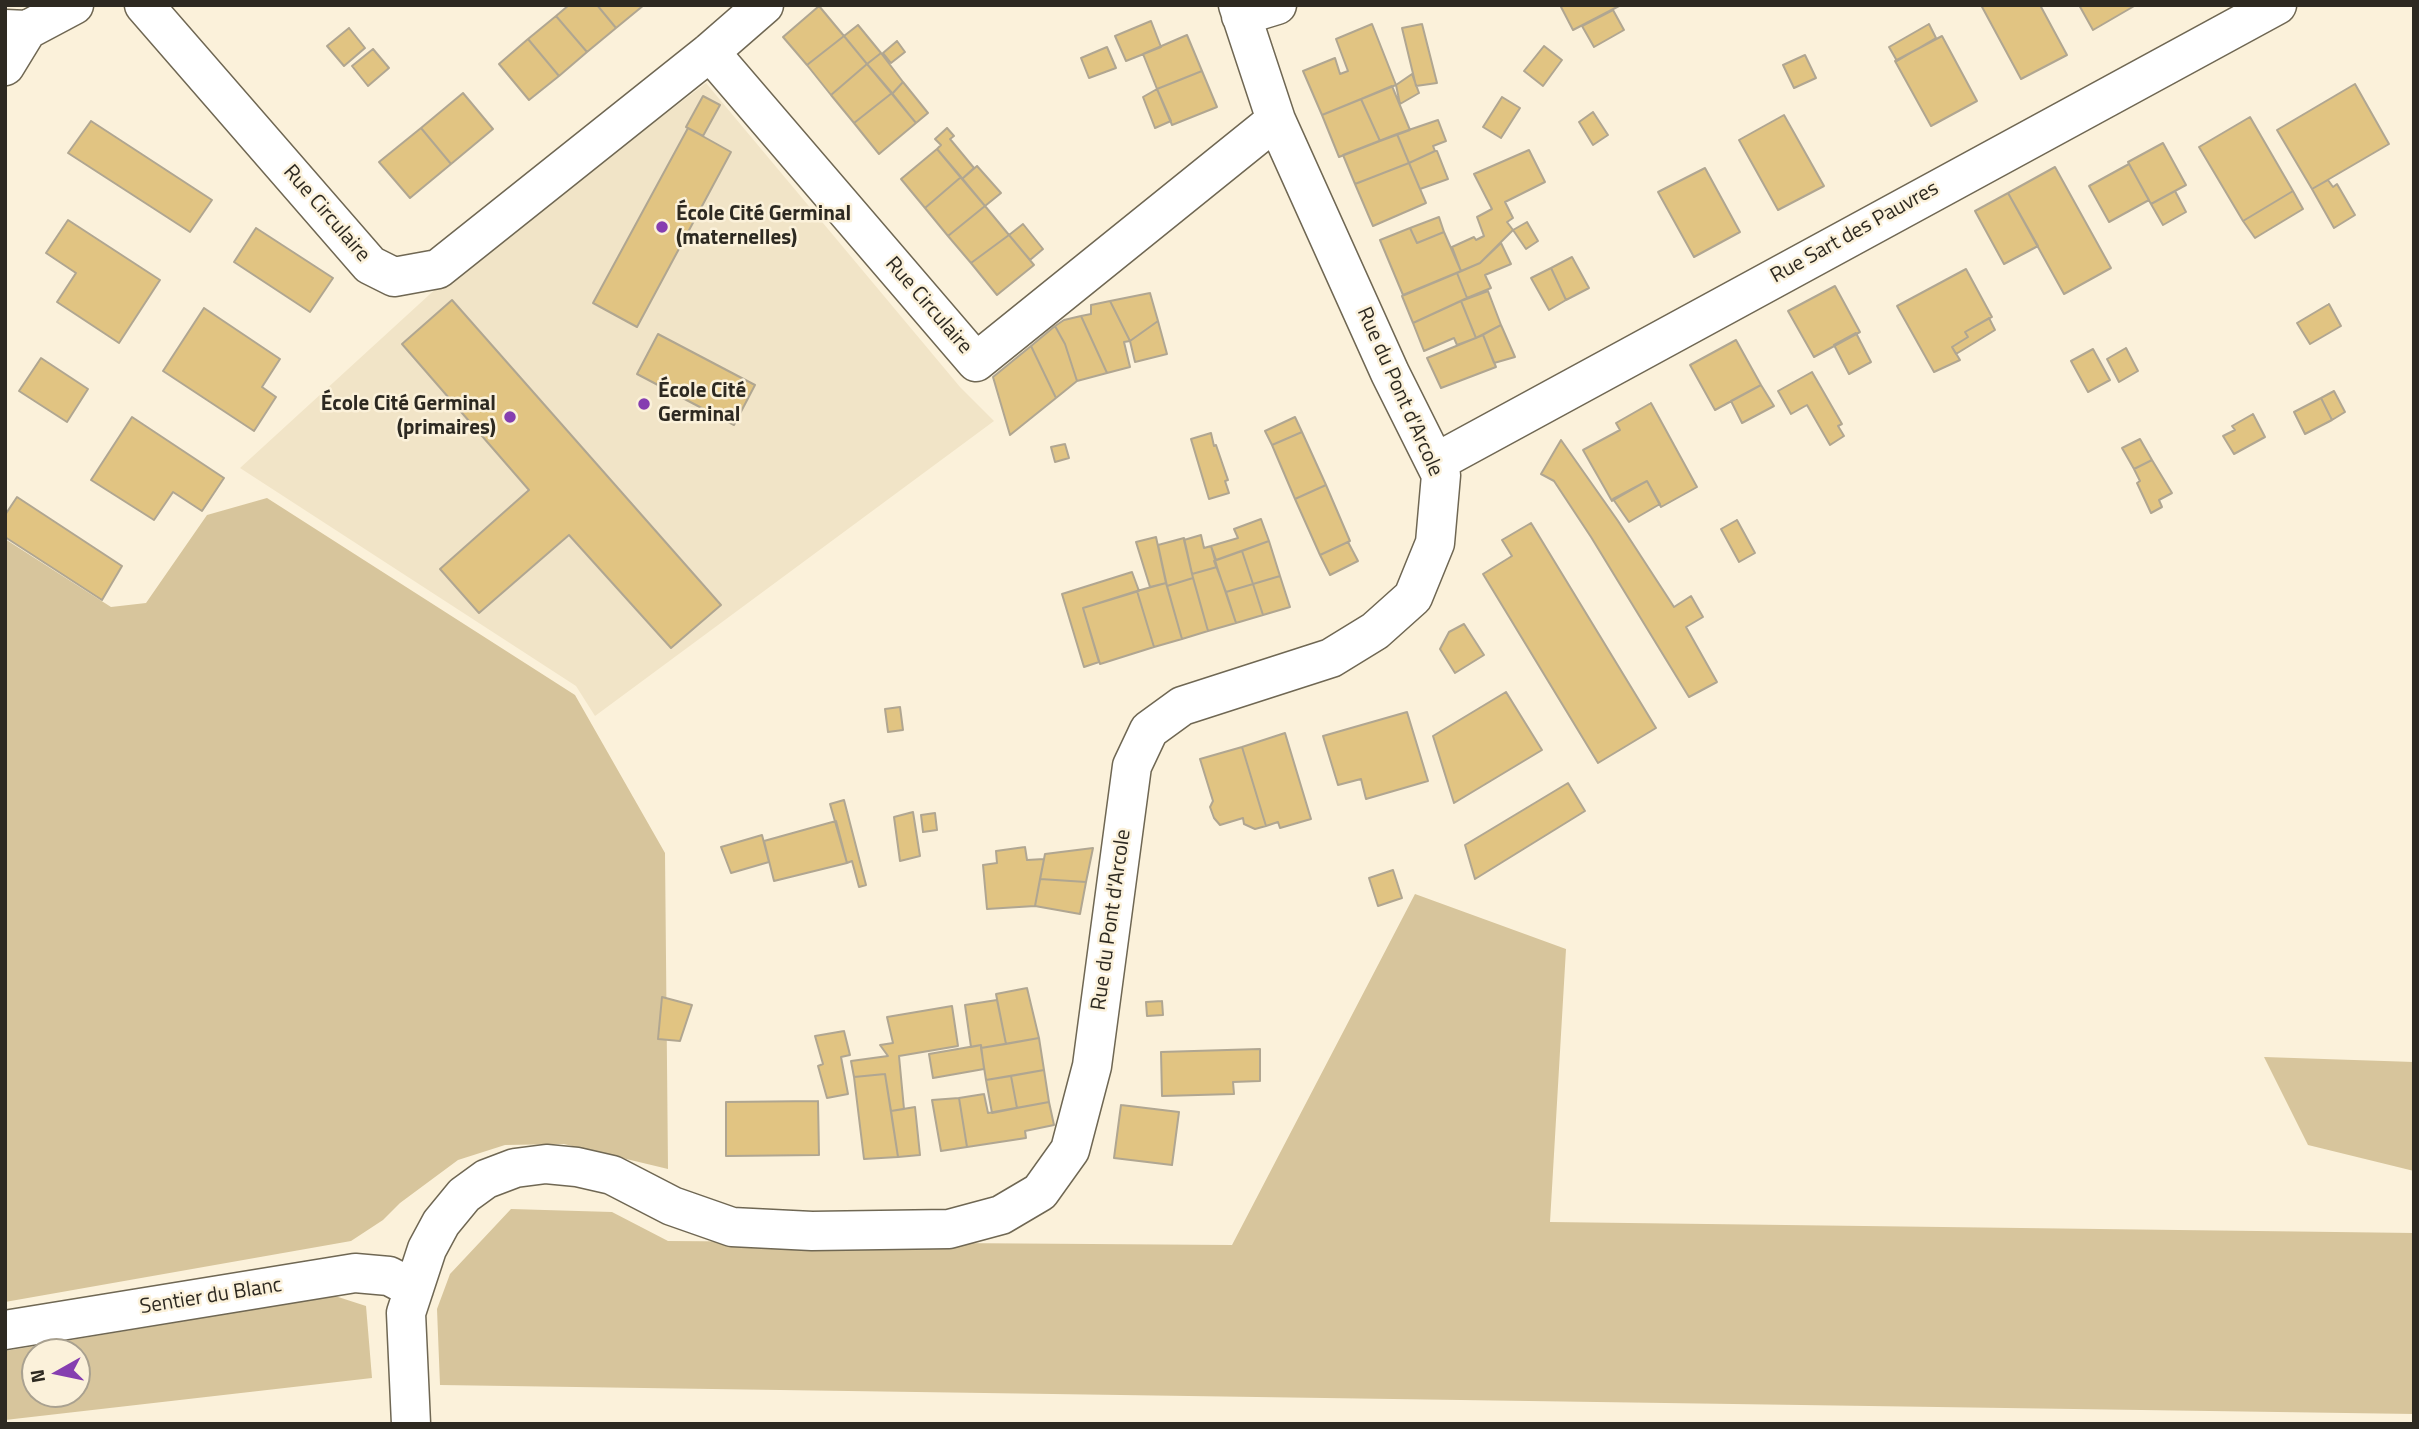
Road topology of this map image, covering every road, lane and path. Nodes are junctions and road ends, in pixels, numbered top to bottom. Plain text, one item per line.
1 (74, 5) edge
2 (144, 5) edge
3 (764, 5) edge
4 (2277, 5) edge
5 (1252, 9) edge
6 (16, 29) edge
7 (710, 52) junction
8 (5, 66) edge
9 (1276, 120) junction
10 (1435, 463) junction
11 (414, 1289) junction
12 (5, 1330) edge
13 (411, 1424) edge

1 - 6 street
2 - 7 street, Rue Circulaire
3 - 7 street, Rue Circulaire
4 - 10 street, Rue Sart des Pauvres
5 - 9 street, Rue du Pont d'Arcole
6 - 8 street
7 - 9 street, Rue Circulaire
9 - 10 street, Rue du Pont d'Arcole
10 - 11 street, Rue du Pont d'Arcole
11 - 12 street, Sentier du Blanc
11 - 13 street, Rue du Pont d'Arcole

